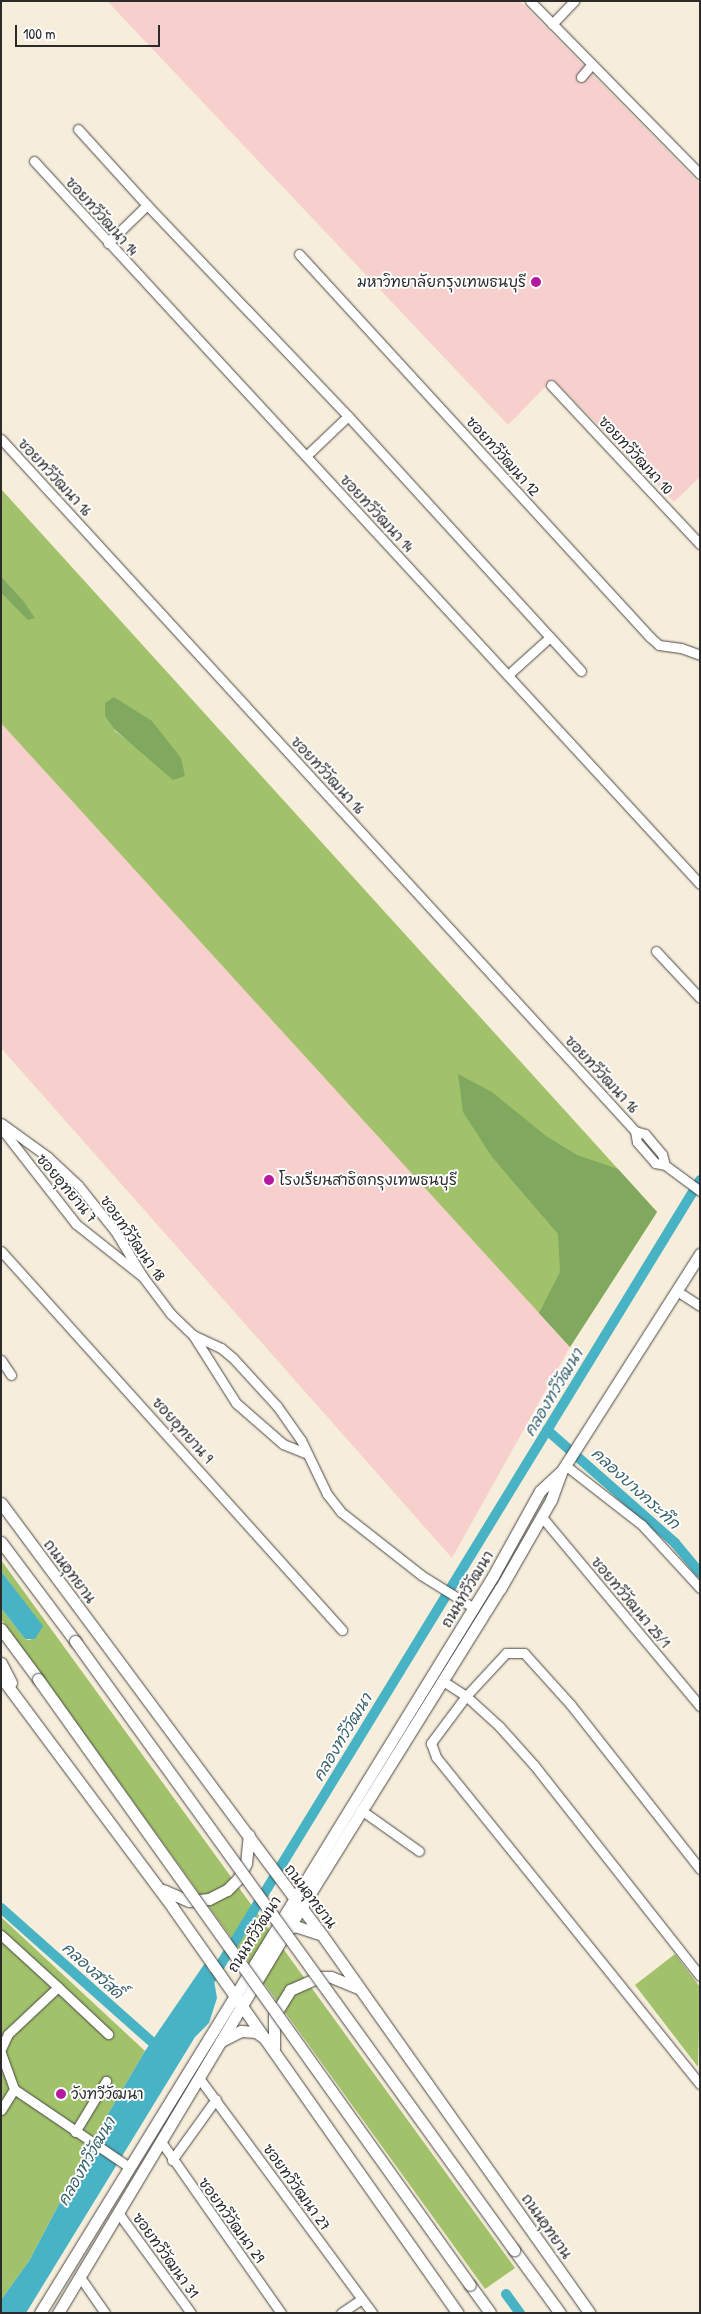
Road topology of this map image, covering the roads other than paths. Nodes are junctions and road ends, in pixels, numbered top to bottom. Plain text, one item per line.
1 (530, 1) edge
2 (574, 1) edge
3 (552, 24) junction
4 (591, 65) junction
5 (581, 77) dead end
6 (78, 129) dead end
7 (34, 161) dead end
8 (700, 174) edge
9 (147, 205) junction
10 (108, 243) junction
11 (300, 254) dead end
12 (551, 386) dead end
13 (348, 416) junction
14 (1, 439) edge
15 (306, 456) junction
16 (700, 544) edge
17 (550, 637) junction
18 (700, 655) edge
19 (581, 671) dead end
20 (508, 675) junction
21 (700, 884) edge
22 (656, 951) dead end
23 (700, 998) edge
24 (1, 1123) edge
25 (1, 1128) edge
26 (700, 1191) edge
27 (1, 1251) edge
28 (700, 1254) edge
29 (143, 1277) junction
30 (677, 1290) junction
31 (700, 1306) edge
32 (193, 1335) junction
33 (1, 1360) edge
34 (11, 1375) dead end
35 (305, 1453) junction
36 (566, 1465) junction
37 (1, 1503) edge
38 (541, 1516) junction
39 (1, 1542) edge
40 (698, 1586) edge
41 (474, 1608) junction
42 (1, 1629) edge
43 (342, 1630) dead end
44 (1, 1663) edge
45 (1, 1677) edge
46 (443, 1681) junction
47 (466, 1696) junction
48 (700, 1706) edge
49 (25, 1708) junction
50 (361, 1810) junction
51 (249, 1835) junction
52 (419, 1851) dead end
53 (700, 1869) edge
54 (158, 1886) junction
55 (291, 1895) junction
56 (302, 1908) junction
57 (288, 1929) junction
58 (1, 1935) edge
59 (322, 1935) junction
60 (700, 1976) edge
61 (58, 1987) junction
62 (361, 1990) junction
63 (232, 1991) junction
64 (242, 2005) junction
65 (108, 2034) dead end
66 (266, 2039) junction
67 (221, 2040) junction
68 (1, 2049) edge
69 (274, 2050) junction
70 (1, 2053) edge
71 (199, 2078) junction
72 (699, 2080) edge
73 (106, 2081) dead end
74 (14, 2089) junction
75 (216, 2099) junction
76 (1, 2110) edge
77 (75, 2132) junction
78 (162, 2142) junction
79 (172, 2160) junction
80 (125, 2164) junction
81 (143, 2175) junction
82 (118, 2214) junction
83 (80, 2277) junction
84 (362, 2299) junction
85 (40, 2313) edge
86 (58, 2313) edge
87 (105, 2313) edge
88 (191, 2313) edge
89 (281, 2313) edge
90 (341, 2313) edge
91 (372, 2313) edge
92 (458, 2313) edge
93 (490, 2313) edge
94 (560, 2313) edge
95 (590, 2313) edge

1 - 3 street
2 - 3 street
3 - 4 street
4 - 5 street
4 - 8 street
6 - 9 street
7 - 10 street, ซอยทวีวัฒนา 14
9 - 10 street
9 - 13 street
10 - 15 street, ซอยทวีวัฒนา 14
11 - 18 street, ซอยทวีวัฒนา 12
12 - 16 street, ซอยทวีวัฒนา 10
13 - 15 street
13 - 17 street
14 - 26 street, ซอยทวีวัฒนา 16
15 - 20 street, ซอยทวีวัฒนา 14
17 - 19 street
17 - 20 street
20 - 21 street, ซอยทวีวัฒนา 14
22 - 23 street
24 - 29 street, ซอยทวีวัฒนา 18
25 - 29 street, ซอยอุทยาน 7
27 - 43 street, ซอยอุทยาน 9
28 - 30 main road, ถนนทวีวัฒนา
29 - 32 street, ซอยทวีวัฒนา 18
30 - 31 street
30 - 36 main road, ถนนทวีวัฒนา
32 - 35 street, ซอยทวีวัฒนา 18
32 - 35 street, ซอยทวีวัฒนา 18
33 - 34 street
35 - 41 street, ซอยทวีวัฒนา 18
36 - 38 main road, ถนนทวีวัฒนา
36 - 40 street
36 - 41 main road, ถนนทวีวัฒนา
37 - 51 main road, ถนนอุทยาน
38 - 46 main road, ถนนทวีวัฒนา
38 - 48 street, ซอยทวีวัฒนา 25/1
39 - 94 main road, bridge
41 - 55 main road, ถนนทวีวัฒนา
42 - 93 main road, bridge
44 - 49 main road
45 - 49 main road
46 - 47 street
46 - 50 main road, ถนนทวีวัฒนา
47 - 53 street
47 - 60 street
47 - 72 street
49 - 54 main road
50 - 52 street
50 - 56 main road, ถนนทวีวัฒนา
51 - 54 main road
51 - 55 main road, ถนนอุทยาน
54 - 63 main road
55 - 56 main road, ถนนอุทยาน
55 - 63 main road, ถนนทวีวัฒนา
56 - 57 main road, ถนนทวีวัฒนา
56 - 59 main road, ถนนอุทยาน
57 - 59 main road
57 - 64 main road, ถนนทวีวัฒนา
58 - 61 street
59 - 62 main road, ถนนอุทยาน
61 - 65 street
61 - 68 street
62 - 69 main road
62 - 95 main road, ถนนอุทยาน
63 - 64 main road
63 - 80 main road, ถนนทวีวัฒนา
64 - 66 main road
64 - 67 main road, ถนนทวีวัฒนา
66 - 67 main road
66 - 69 main road
67 - 71 main road, ถนนทวีวัฒนา
69 - 92 main road
70 - 74 street
71 - 75 street, ซอยทวีวัฒนา 27
71 - 78 main road, ถนนทวีวัฒนา
73 - 77 street
74 - 76 street
74 - 77 street
75 - 79 street
75 - 84 street, ซอยทวีวัฒนา 27
77 - 80 street
78 - 79 street, ซอยทวีวัฒนา 29
78 - 81 main road, ถนนทวีวัฒนา
79 - 89 street, ซอยทวีวัฒนา 29
80 - 81 main road
80 - 85 main road, ถนนทวีวัฒนา
81 - 82 main road, ถนนทวีวัฒนา
82 - 83 main road, ถนนทวีวัฒนา
82 - 88 street, ซอยทวีวัฒนา 31
83 - 86 main road, ถนนทวีวัฒนา
83 - 87 street
84 - 90 street
84 - 91 street, ซอยทวีวัฒนา 27

